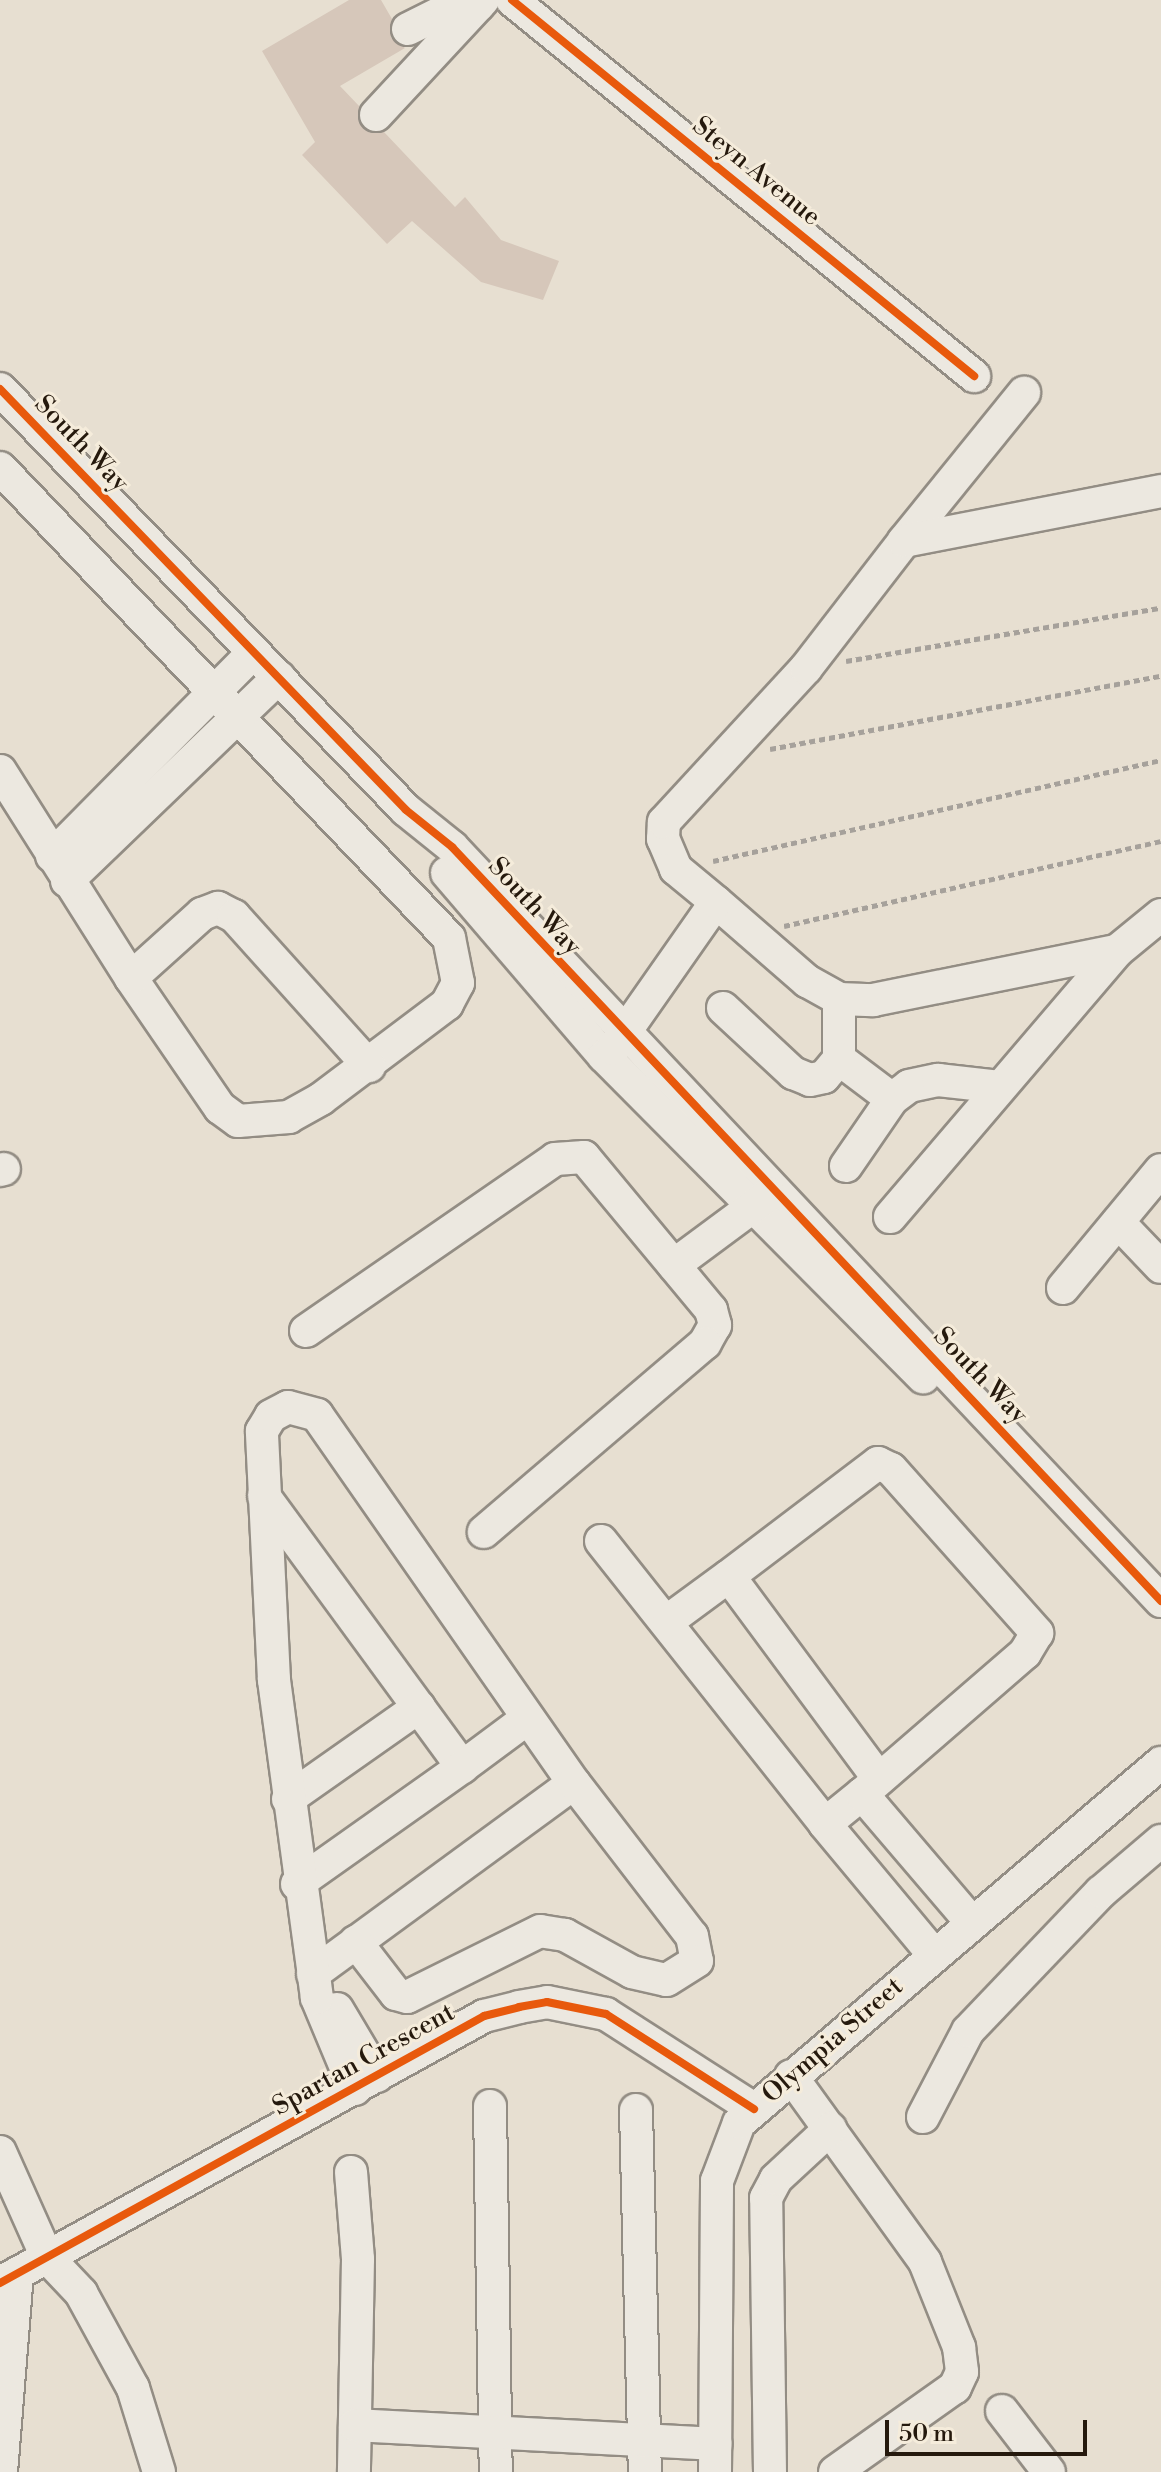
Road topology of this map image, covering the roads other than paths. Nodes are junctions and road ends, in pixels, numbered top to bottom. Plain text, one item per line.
1 (512, 0) edge
2 (481, 2) edge
3 (408, 29) dead end
4 (376, 115) dead end
5 (974, 376) dead end
6 (0, 389) edge
7 (1024, 393) dead end
8 (0, 468) edge
9 (1161, 491) edge
10 (904, 541) junction
11 (253, 653) junction
12 (279, 677) junction
13 (214, 692) junction
14 (240, 720) junction
15 (0, 771) edge
16 (59, 869) junction
17 (716, 902) junction
18 (1161, 915) edge
19 (1117, 951) junction
20 (131, 978) junction
21 (839, 999) junction
22 (723, 1008) dead end
23 (616, 1046) junction
24 (839, 1059) junction
25 (369, 1066) junction
26 (1000, 1087) junction
27 (892, 1099) junction
28 (846, 1166) dead end
29 (1161, 1170) edge
30 (764, 1200) junction
31 (890, 1217) dead end
32 (1118, 1222) junction
33 (674, 1265) junction
34 (1161, 1267) edge
35 (1063, 1288) dead end
36 (306, 1331) dead end
37 (264, 1496) junction
38 (484, 1532) dead end
39 (601, 1541) dead end
40 (729, 1576) junction
41 (1161, 1601) edge
42 (669, 1620) junction
43 (419, 1707) junction
44 (528, 1718) junction
45 (1161, 1763) edge
46 (462, 1767) junction
47 (574, 1783) junction
48 (871, 1786) junction
49 (288, 1799) junction
50 (825, 1824) junction
51 (1161, 1841) edge
52 (297, 1884) junction
53 (972, 1923) junction
54 (356, 1942) junction
55 (934, 1955) junction
56 (315, 1986) junction
57 (791, 2076) junction
58 (366, 2082) junction
59 (490, 2106) dead end
60 (754, 2109) junction
61 (636, 2110) dead end
62 (923, 2117) dead end
63 (830, 2129) junction
64 (0, 2152) edge
65 (351, 2172) dead end
66 (47, 2257) junction
67 (9, 2279) edge
68 (1002, 2411) dead end
69 (355, 2425) junction
70 (499, 2433) junction
71 (646, 2456) edge
72 (715, 2458) edge
73 (1, 2472) edge
74 (159, 2472) edge
75 (354, 2472) edge
76 (496, 2472) edge
77 (770, 2472) edge
78 (835, 2472) edge
79 (1049, 2472) edge

1 - 5 street, Steyn Avenue
2 - 3 street
2 - 4 street
6 - 11 street, South Way
7 - 10 street
8 - 13 street
9 - 10 street
10 - 17 street
11 - 12 street, South Way
11 - 13 street
12 - 14 street
12 - 23 street, South Way
13 - 14 street
13 - 16 street
14 - 16 street
14 - 25 street
15 - 16 street
16 - 20 street
17 - 21 street
17 - 23 street
18 - 19 street
19 - 21 street
19 - 26 street
20 - 25 street
20 - 25 street
21 - 24 street
22 - 24 street
23 - 30 street, South Way
24 - 27 street
26 - 27 street
26 - 31 street
27 - 28 street
29 - 32 street
30 - 33 street
30 - 41 street, South Way
32 - 34 street
32 - 35 street
33 - 36 street
33 - 38 street
37 - 43 street
37 - 44 street
37 - 49 street
39 - 42 street
40 - 42 street
40 - 48 street
40 - 48 street
42 - 50 street
43 - 46 street
43 - 49 street
44 - 46 street
44 - 47 street
45 - 53 street, Olympia Street
46 - 52 street
47 - 54 street
47 - 54 street
48 - 50 street
48 - 53 street
49 - 52 street
50 - 55 street
51 - 62 street
52 - 56 street
53 - 55 street, Olympia Street
54 - 56 street
55 - 57 street, Olympia Street
56 - 58 street
57 - 60 street, Olympia Street
57 - 63 street
58 - 60 street, Spartan Crescent
58 - 66 street, Spartan Crescent
59 - 70 street
60 - 72 street, Olympia Street
61 - 71 street
63 - 77 street
63 - 78 street
64 - 66 street
65 - 69 street
66 - 67 street, Spartan Crescent
66 - 74 street
67 - 73 street
68 - 79 street
69 - 70 street
69 - 75 street
70 - 71 street
70 - 76 street
71 - 72 street

